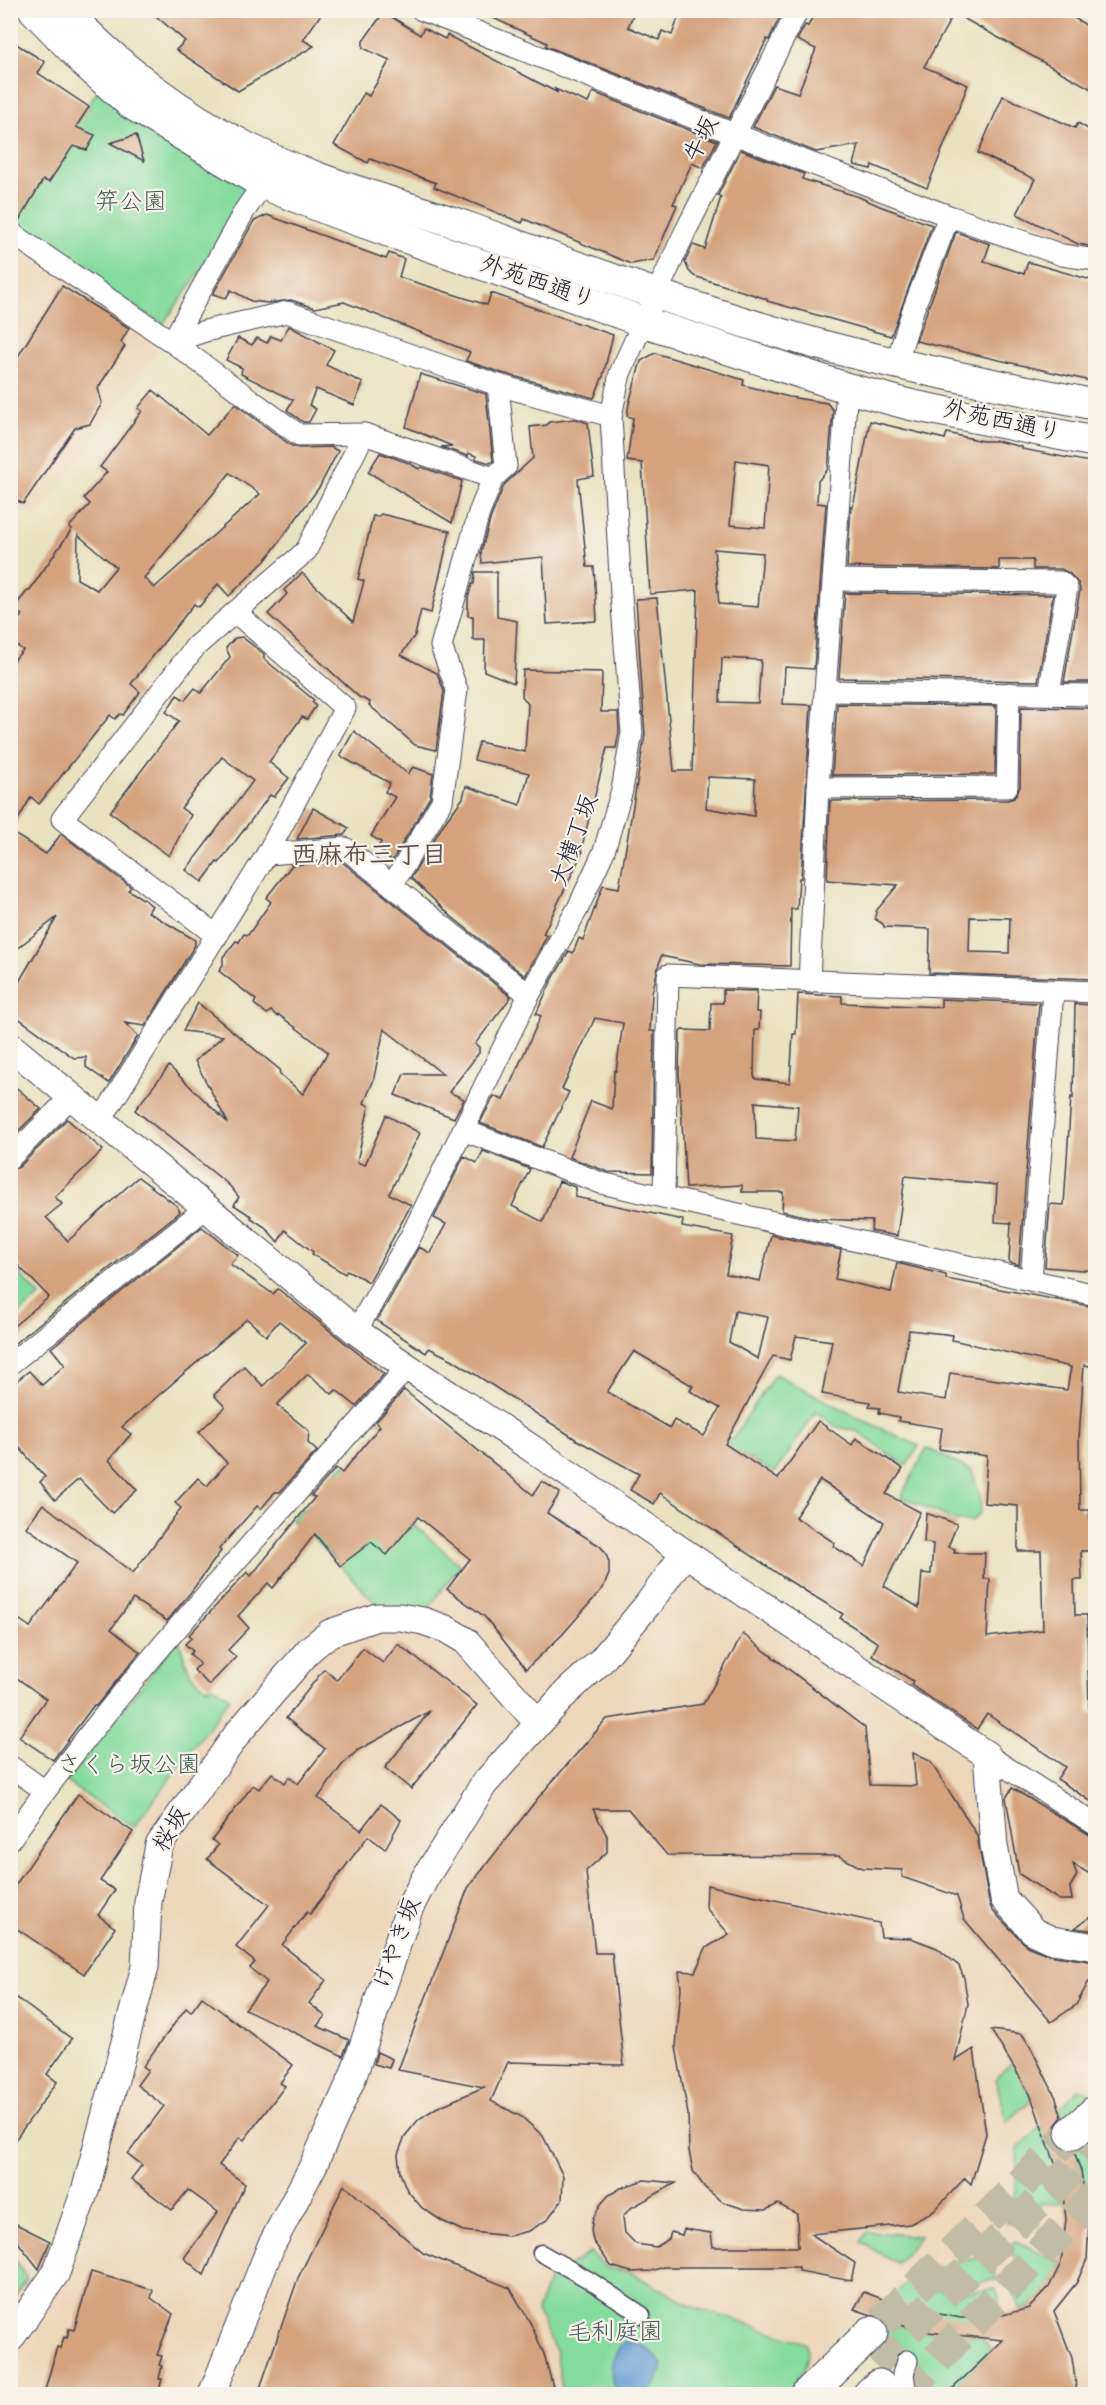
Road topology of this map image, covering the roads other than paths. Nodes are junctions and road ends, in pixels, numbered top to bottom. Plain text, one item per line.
1 (34, 10) edge
2 (65, 10) edge
3 (422, 10) edge
4 (798, 10) edge
5 (734, 135) junction
6 (263, 184) junction
7 (949, 216) junction
8 (10, 232) edge
9 (1095, 260) edge
10 (656, 295) junction
11 (644, 322) junction
12 (172, 342) junction
13 (896, 364) junction
14 (498, 385) junction
15 (847, 388) junction
16 (1095, 405) edge
17 (611, 416) junction
18 (364, 434) junction
19 (1095, 442) edge
20 (493, 478) junction
21 (834, 580) junction
22 (235, 612) junction
23 (827, 691) junction
24 (1009, 693) junction
25 (1049, 693) junction
26 (1095, 695) edge
27 (818, 788) junction
28 (267, 854) junction
29 (393, 886) junction
30 (217, 936) junction
31 (808, 982) junction
32 (1053, 991) junction
33 (1095, 992) edge
34 (529, 995) junction
35 (10, 1046) edge
36 (71, 1097) junction
37 (101, 1120) junction
38 (463, 1130) junction
39 (10, 1158) edge
40 (664, 1197) junction
41 (206, 1208) junction
42 (1031, 1280) junction
43 (1095, 1295) edge
44 (356, 1331) junction
45 (10, 1364) edge
46 (406, 1368) junction
47 (685, 1553) junction
48 (538, 1723) junction
49 (987, 1755) junction
50 (10, 1766) edge
51 (45, 1791) junction
52 (1095, 1825) edge
53 (10, 1840) edge
54 (1095, 1947) edge
55 (541, 2253) dead end
56 (642, 2315) dead end
57 (10, 2339) edge
58 (907, 2361) dead end
59 (879, 2374) edge
60 (212, 2394) edge
61 (808, 2394) edge
62 (840, 2394) edge

1 - 6 main road, 外苑西通り
2 - 10 main road, 外苑西通り
3 - 5 street
4 - 5 street, 牛坂
5 - 7 street
5 - 10 street, 牛坂
6 - 11 main road, 外苑西通り
6 - 12 street
7 - 9 street
7 - 13 street
8 - 12 street
10 - 11 street, 牛坂
10 - 13 main road, 外苑西通り
11 - 15 main road, 外苑西通り
11 - 17 street, 大横丁坂
12 - 14 street
12 - 18 street
13 - 16 main road, 外苑西通り
14 - 17 street
14 - 20 street
15 - 19 main road, 外苑西通り
15 - 21 street
17 - 34 street, 大横丁坂
18 - 20 street
18 - 22 street
20 - 29 street
21 - 23 street
21 - 25 street
22 - 28 street
22 - 30 street
23 - 24 street
23 - 27 street
24 - 25 street
24 - 27 street
25 - 26 street
27 - 31 street
28 - 29 street
28 - 30 street
29 - 34 street
30 - 37 street
31 - 32 street
31 - 40 street
32 - 33 street
32 - 42 street
34 - 38 street, 大横丁坂
35 - 36 street
36 - 37 street
36 - 39 street
37 - 41 street
38 - 40 street
38 - 44 street, 大横丁坂
40 - 42 street
41 - 44 street
41 - 45 street
42 - 43 street
44 - 46 street
46 - 47 street
46 - 51 street
47 - 48 street, けやき坂
47 - 49 street
48 - 57 street, 桜坂
48 - 60 street, けやき坂
49 - 52 street
49 - 54 street
50 - 51 street
51 - 53 street
55 - 56 street
58 - 59 street
59 - 61 main road
59 - 62 main road

